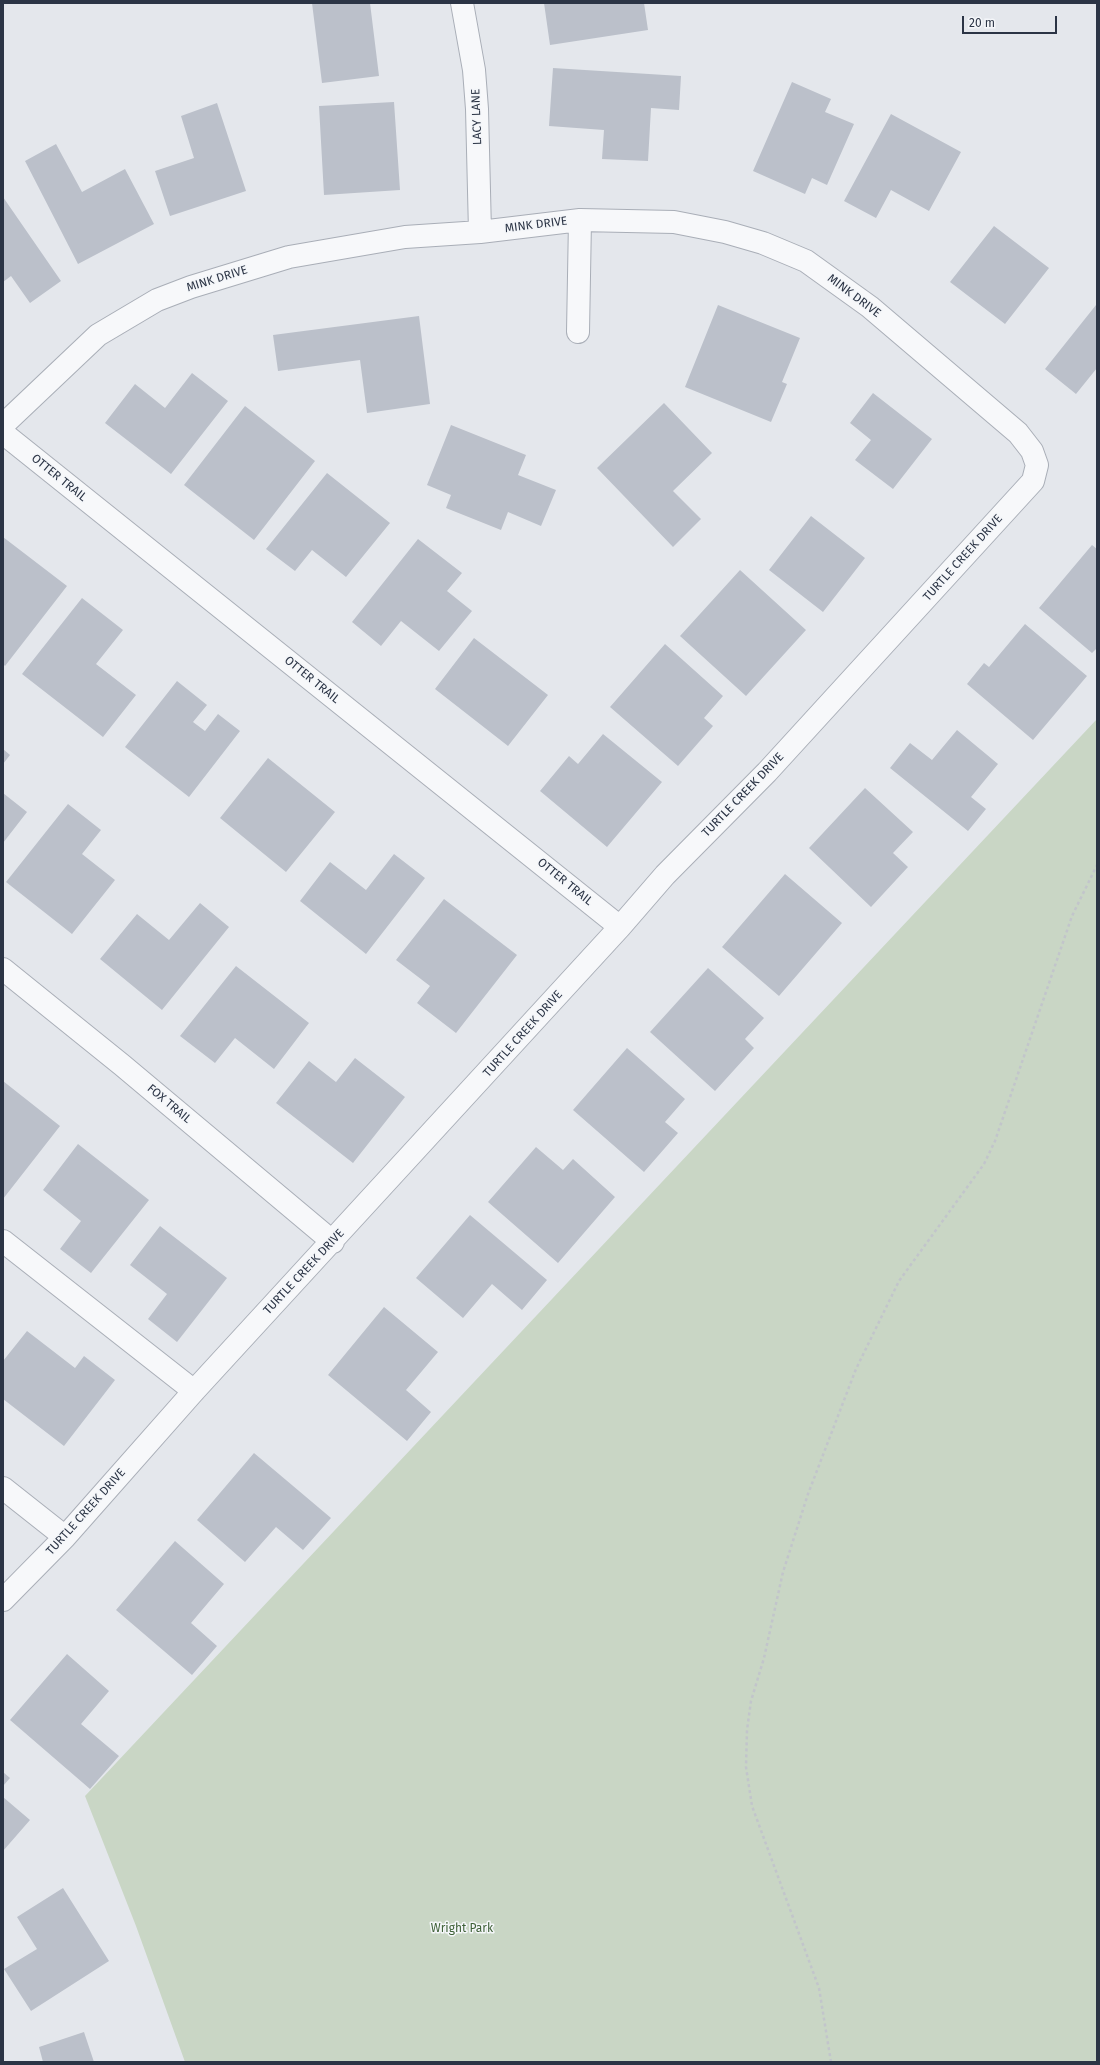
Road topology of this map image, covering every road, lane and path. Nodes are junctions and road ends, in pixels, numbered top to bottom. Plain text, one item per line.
1 (462, 3) edge
2 (580, 220) junction
3 (480, 232) junction
4 (578, 332) dead end
5 (3, 424) edge
6 (3, 433) edge
7 (1037, 465) joint
8 (1097, 865) edge
9 (620, 927) junction
10 (3, 969) edge
11 (3, 1241) edge
12 (333, 1242) junction
13 (194, 1391) junction
14 (3, 1488) edge
15 (65, 1537) junction
16 (3, 1600) edge
17 (831, 2062) edge

1 - 3 street, LACY LANE
2 - 3 street, MINK DRIVE
2 - 4 street
2 - 7 street, MINK DRIVE
3 - 5 street, MINK DRIVE
6 - 9 street, OTTER TRAIL
7 - 9 street, TURTLE CREEK DRIVE
8 - 17 path
9 - 12 street, TURTLE CREEK DRIVE
10 - 12 street, FOX TRAIL
11 - 13 street
12 - 13 street, TURTLE CREEK DRIVE
13 - 15 street, TURTLE CREEK DRIVE
14 - 15 street
15 - 16 street, TURTLE CREEK DRIVE

